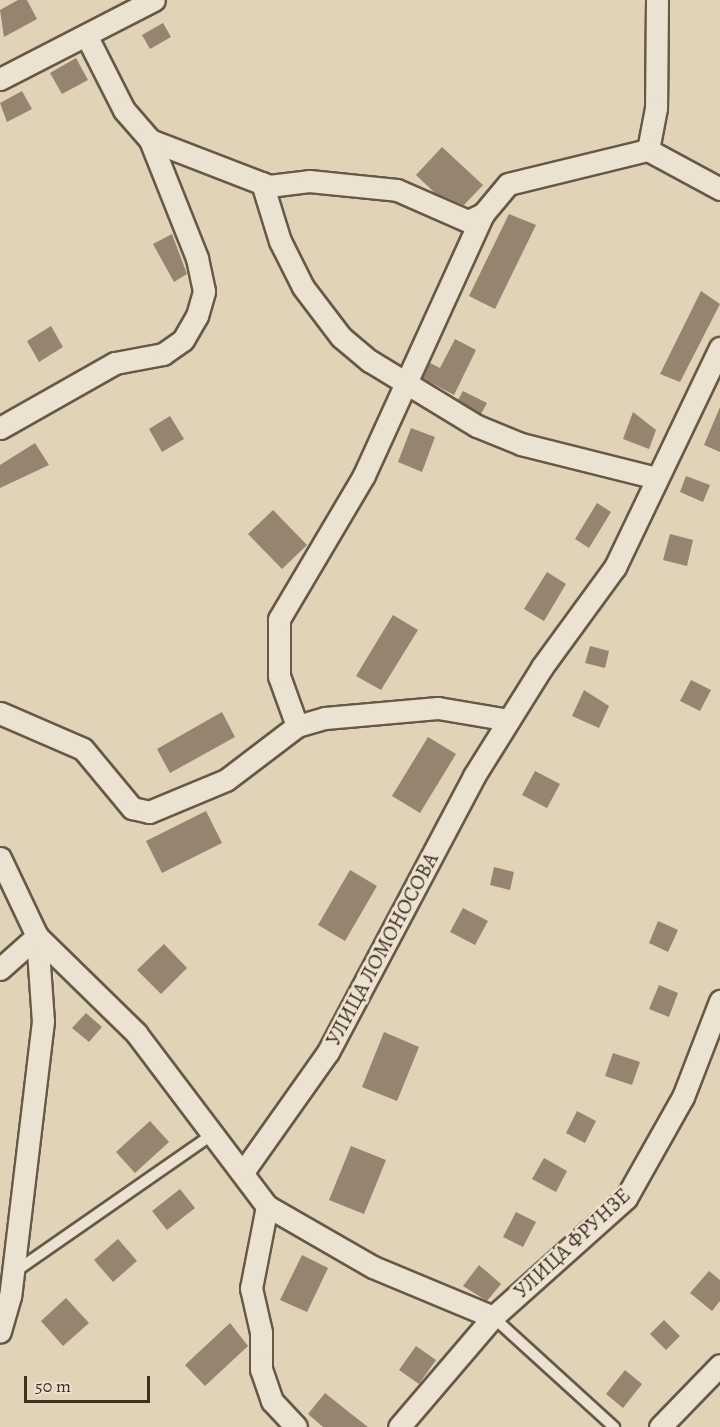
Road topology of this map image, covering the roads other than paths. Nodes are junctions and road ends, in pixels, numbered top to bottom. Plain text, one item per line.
1 (154, 0) edge
2 (657, 0) edge
3 (86, 35) junction
4 (0, 80) edge
5 (150, 140) junction
6 (648, 150) junction
7 (262, 183) junction
8 (720, 189) edge
9 (483, 214) junction
10 (720, 348) edge
11 (406, 383) junction
12 (0, 428) edge
13 (656, 478) junction
14 (0, 713) edge
15 (509, 720) junction
16 (297, 726) junction
17 (0, 858) edge
18 (37, 936) junction
19 (0, 969) edge
20 (720, 1001) edge
21 (213, 1134) junction
22 (243, 1172) junction
23 (267, 1206) junction
24 (13, 1273) junction
25 (493, 1317) junction
26 (0, 1332) edge
27 (720, 1365) edge
28 (297, 1427) edge
29 (399, 1427) edge
30 (614, 1427) edge
31 (660, 1427) edge

1 - 3 street
2 - 6 street
3 - 4 street
3 - 5 street
5 - 7 street
5 - 12 street
6 - 8 street
6 - 9 street
7 - 9 street
7 - 11 street
9 - 11 street
10 - 13 street, УЛИЦА ЛОМОНОСОВА
11 - 13 street
11 - 16 street
13 - 15 street, УЛИЦА ЛОМОНОСОВА
14 - 16 street
15 - 16 street
15 - 22 street, УЛИЦА ЛОМОНОСОВА
17 - 18 street
18 - 19 street
18 - 21 street
18 - 24 street
20 - 25 street, УЛИЦА ФРУНЗЕ
21 - 22 street
21 - 24 lane
22 - 23 street
23 - 25 street
23 - 28 street
24 - 26 street
25 - 29 street, УЛИЦА ФРУНЗЕ
25 - 30 lane
27 - 31 street

